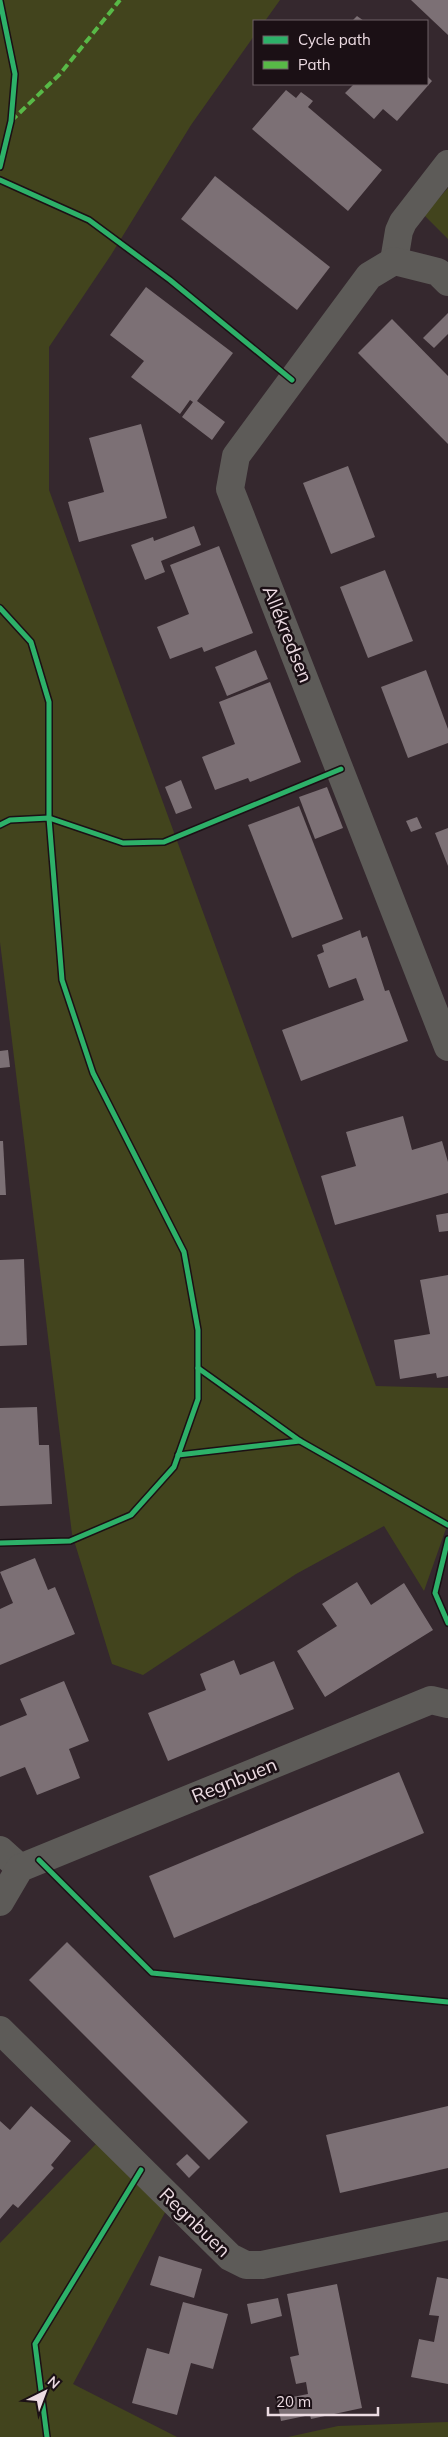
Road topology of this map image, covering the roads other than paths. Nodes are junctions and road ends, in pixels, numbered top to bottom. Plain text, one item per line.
1 (448, 164) edge
2 (394, 261) junction
3 (448, 282) edge
4 (448, 1047) edge
5 (448, 1704) edge
6 (0, 1850) edge
7 (20, 1868) junction
8 (0, 1902) edge
9 (0, 2030) edge
10 (448, 2226) edge

1 - 2 street
2 - 3 street
2 - 4 street, Allékredsen
5 - 7 street, Regnbuen
6 - 7 street
7 - 8 street
9 - 10 street, Regnbuen

